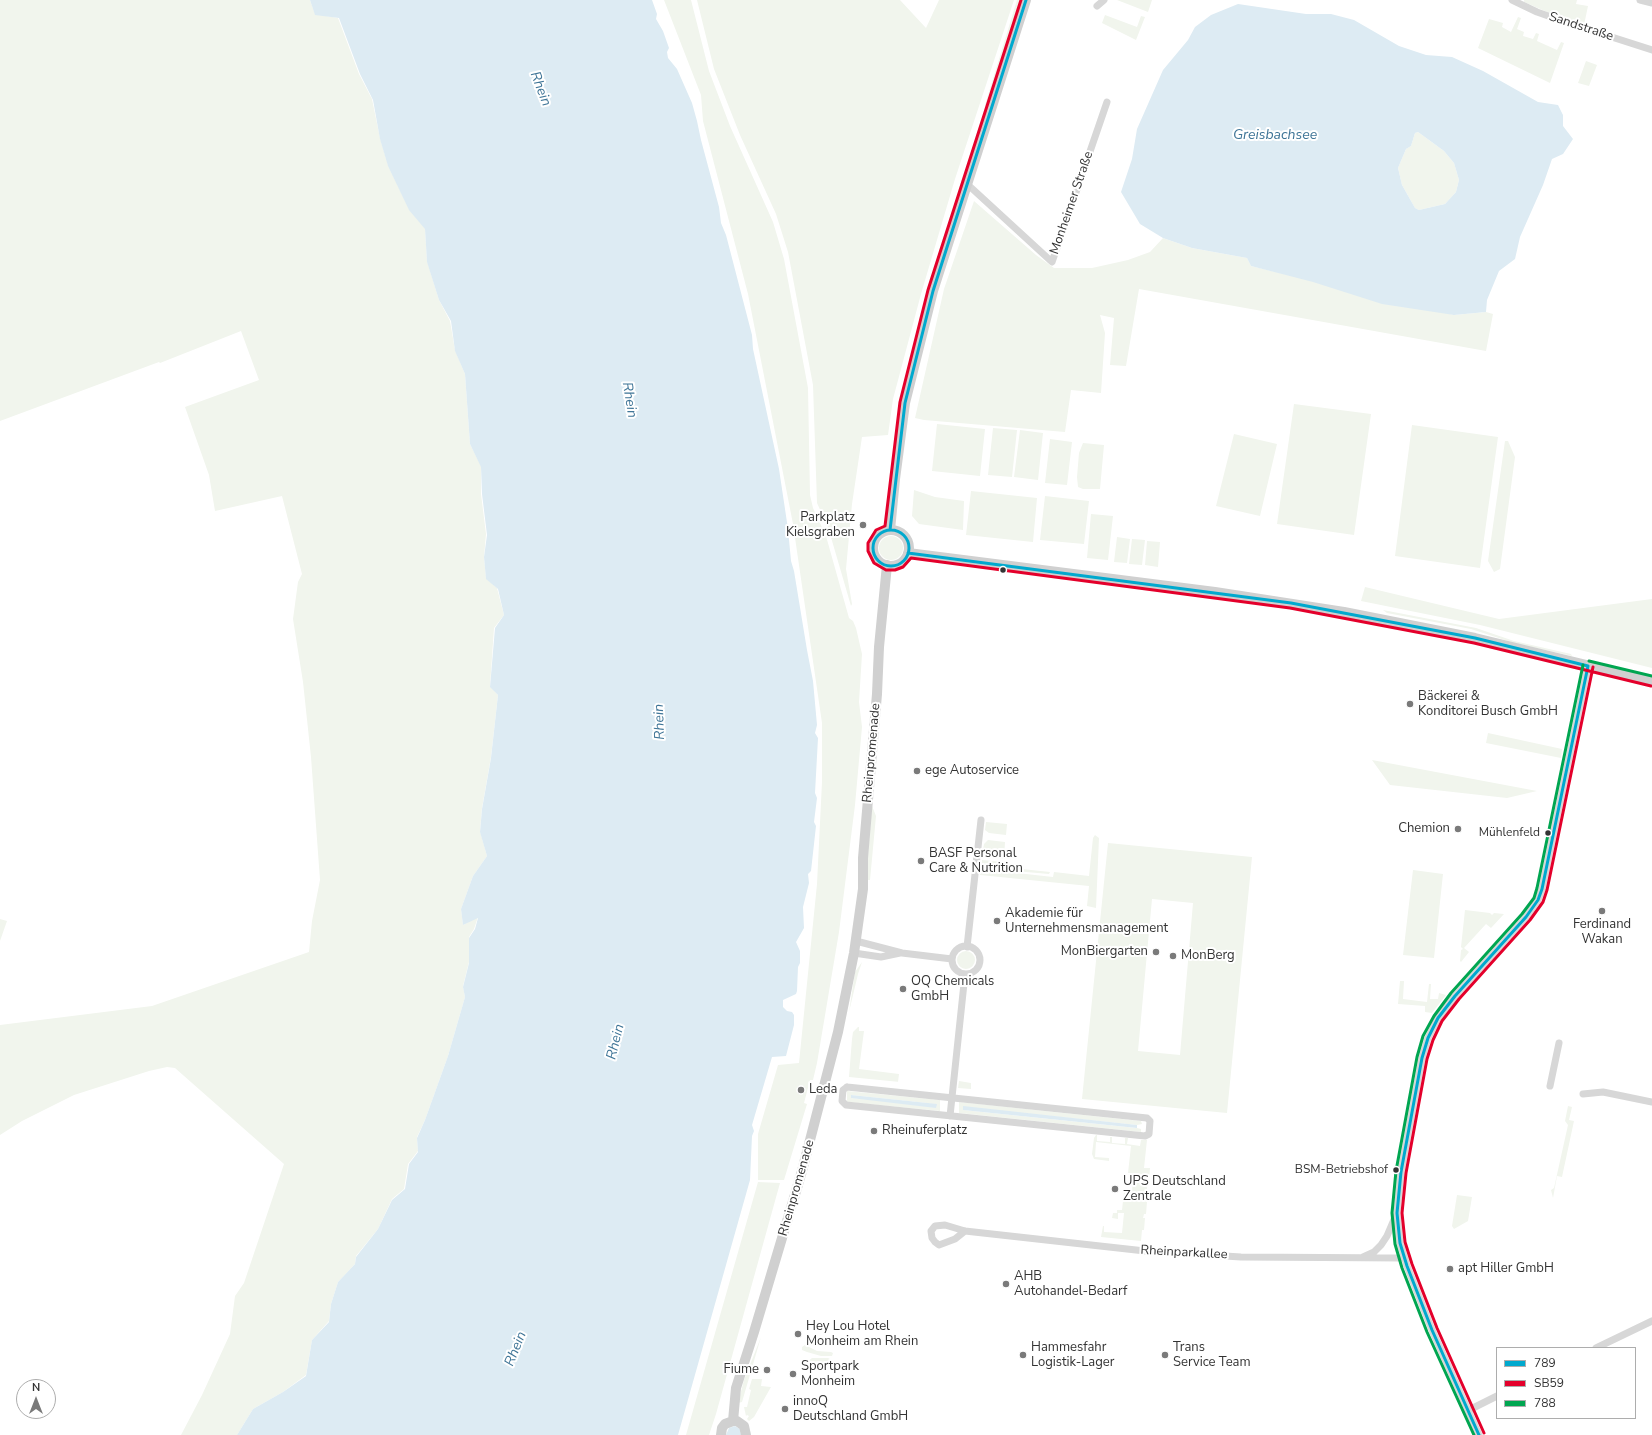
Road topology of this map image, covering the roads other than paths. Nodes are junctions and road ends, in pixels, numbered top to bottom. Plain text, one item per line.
1 (1026, 0) edge
2 (1104, 0) edge
3 (1512, 0) edge
4 (1640, 0) edge
5 (1652, 3) edge
6 (1097, 6) dead end
7 (1652, 50) edge
8 (1107, 102) dead end
9 (966, 183) junction
10 (890, 530) junction
11 (908, 553) junction
12 (887, 565) junction
13 (1588, 666) junction
14 (1652, 681) edge
15 (981, 820) dead end
16 (856, 941) junction
17 (967, 947) junction
18 (854, 953) junction
19 (902, 953) junction
20 (952, 959) junction
21 (965, 974) junction
22 (1559, 1043) dead end
23 (1550, 1086) dead end
24 (1583, 1094) dead end
25 (952, 1098) junction
26 (1652, 1102) edge
27 (950, 1116) junction
28 (1397, 1213) junction
29 (965, 1231) dead end
30 (1362, 1258) junction
31 (1404, 1258) junction
32 (1652, 1321) edge
33 (1598, 1347) edge
34 (1496, 1396) edge
35 (1469, 1410) junction
36 (733, 1421) junction
37 (721, 1435) edge
38 (746, 1435) edge
39 (1480, 1435) edge

1 - 9 street
2 - 6 street
3 - 7 street, Sandstraße
4 - 5 street
8 - 9 street, Monheimer Straße
9 - 10 street
10 - 11 street
10 - 12 street
11 - 12 street
11 - 13 street
12 - 16 street, Rheinpromenade
13 - 14 street
13 - 28 street
15 - 17 street
16 - 18 street, Rheinpromenade
16 - 19 street
17 - 20 street
17 - 21 street
18 - 19 street
18 - 36 street, Rheinpromenade
19 - 20 street
20 - 21 street
21 - 25 street
22 - 23 street
24 - 26 street
25 - 27 street
25 - 27 street
25 - 27 street
28 - 30 street
28 - 31 street
29 - 30 street, Rheinparkallee
30 - 31 street, Rheinparkallee
31 - 35 street
32 - 33 street
34 - 35 street
35 - 39 street
36 - 37 street
36 - 38 street

